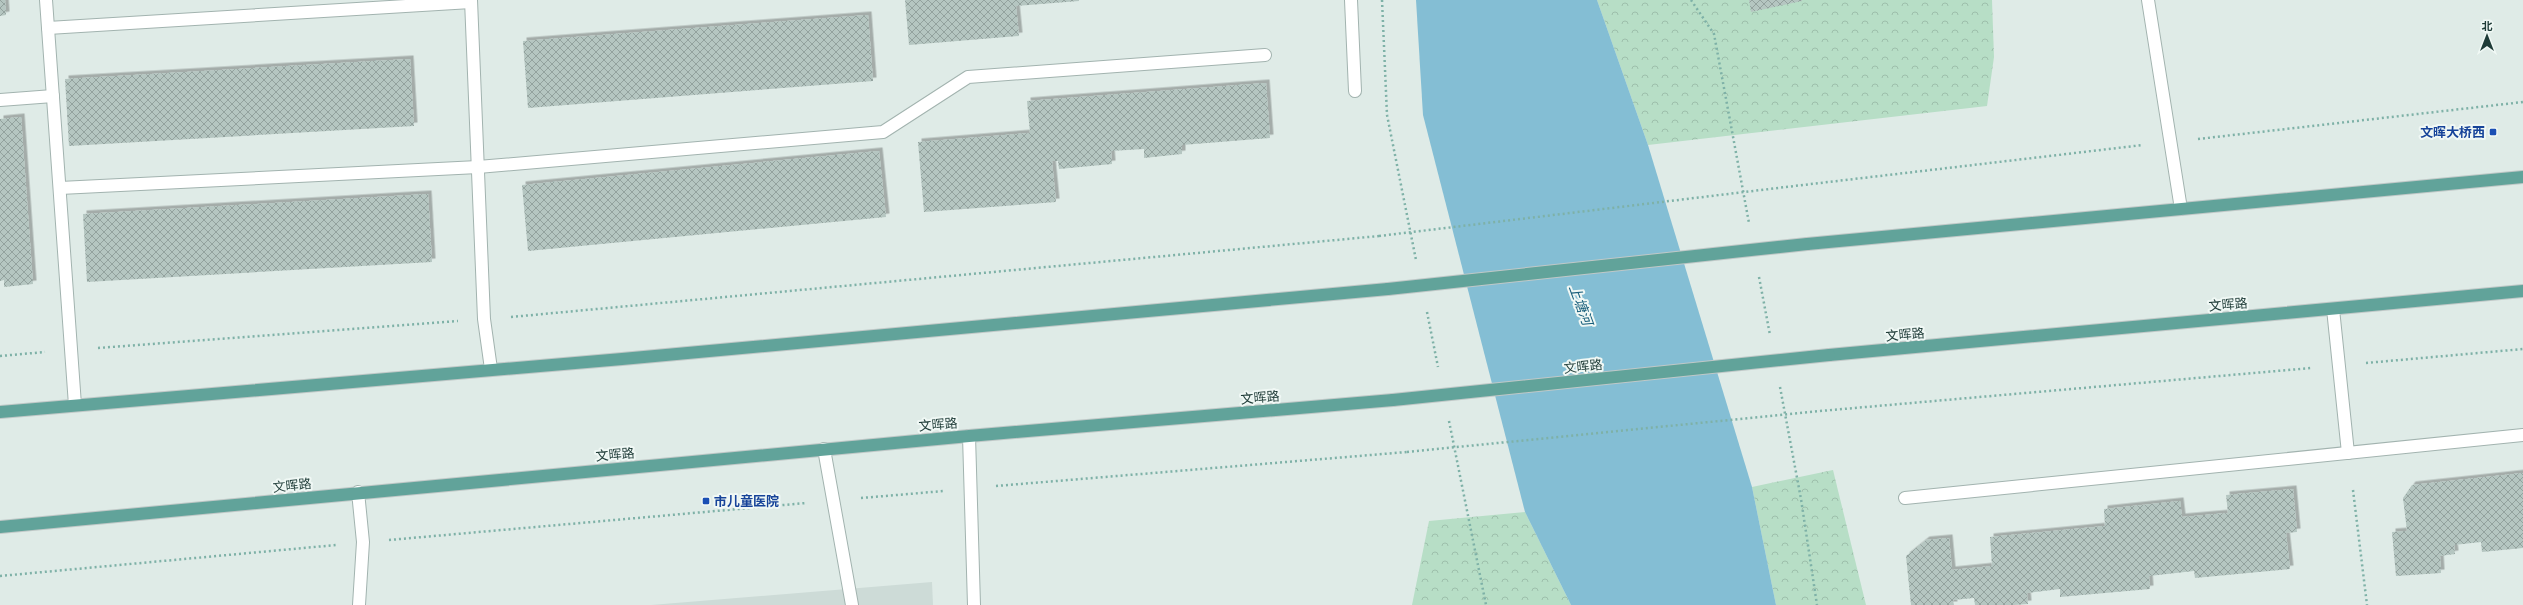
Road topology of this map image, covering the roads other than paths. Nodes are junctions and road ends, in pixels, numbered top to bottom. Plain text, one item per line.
1 (46, 0) edge
2 (1351, 0) edge
3 (2148, 0) edge
4 (471, 1) edge
5 (48, 28) junction
6 (1265, 55) dead end
7 (1355, 91) dead end
8 (53, 96) junction
9 (0, 100) edge
10 (478, 167) junction
11 (2523, 177) edge
12 (60, 188) junction
13 (2181, 209) junction
14 (2523, 291) edge
15 (2333, 309) junction
16 (491, 369) junction
17 (75, 405) junction
18 (0, 412) edge
19 (2523, 435) edge
20 (969, 436) junction
21 (824, 449) junction
22 (2348, 453) junction
23 (358, 492) junction
24 (1905, 498) dead end
25 (0, 527) edge
26 (359, 605) edge
27 (852, 605) edge
28 (974, 605) edge

1 - 5 street
2 - 7 street
3 - 13 street
4 - 5 street
4 - 10 street
5 - 8 street
6 - 10 street
8 - 9 street
8 - 12 street
10 - 12 street
10 - 16 street
11 - 13 main road
12 - 17 street
13 - 16 main road, bridge
14 - 15 main road, 文晖路
15 - 20 main road, 文晖路, bridge
15 - 22 street
16 - 17 main road
17 - 18 main road
19 - 22 street
20 - 21 main road, 文晖路
20 - 28 street
21 - 23 main road, 文晖路
21 - 27 street
22 - 24 street
23 - 25 main road, 文晖路
23 - 26 street

